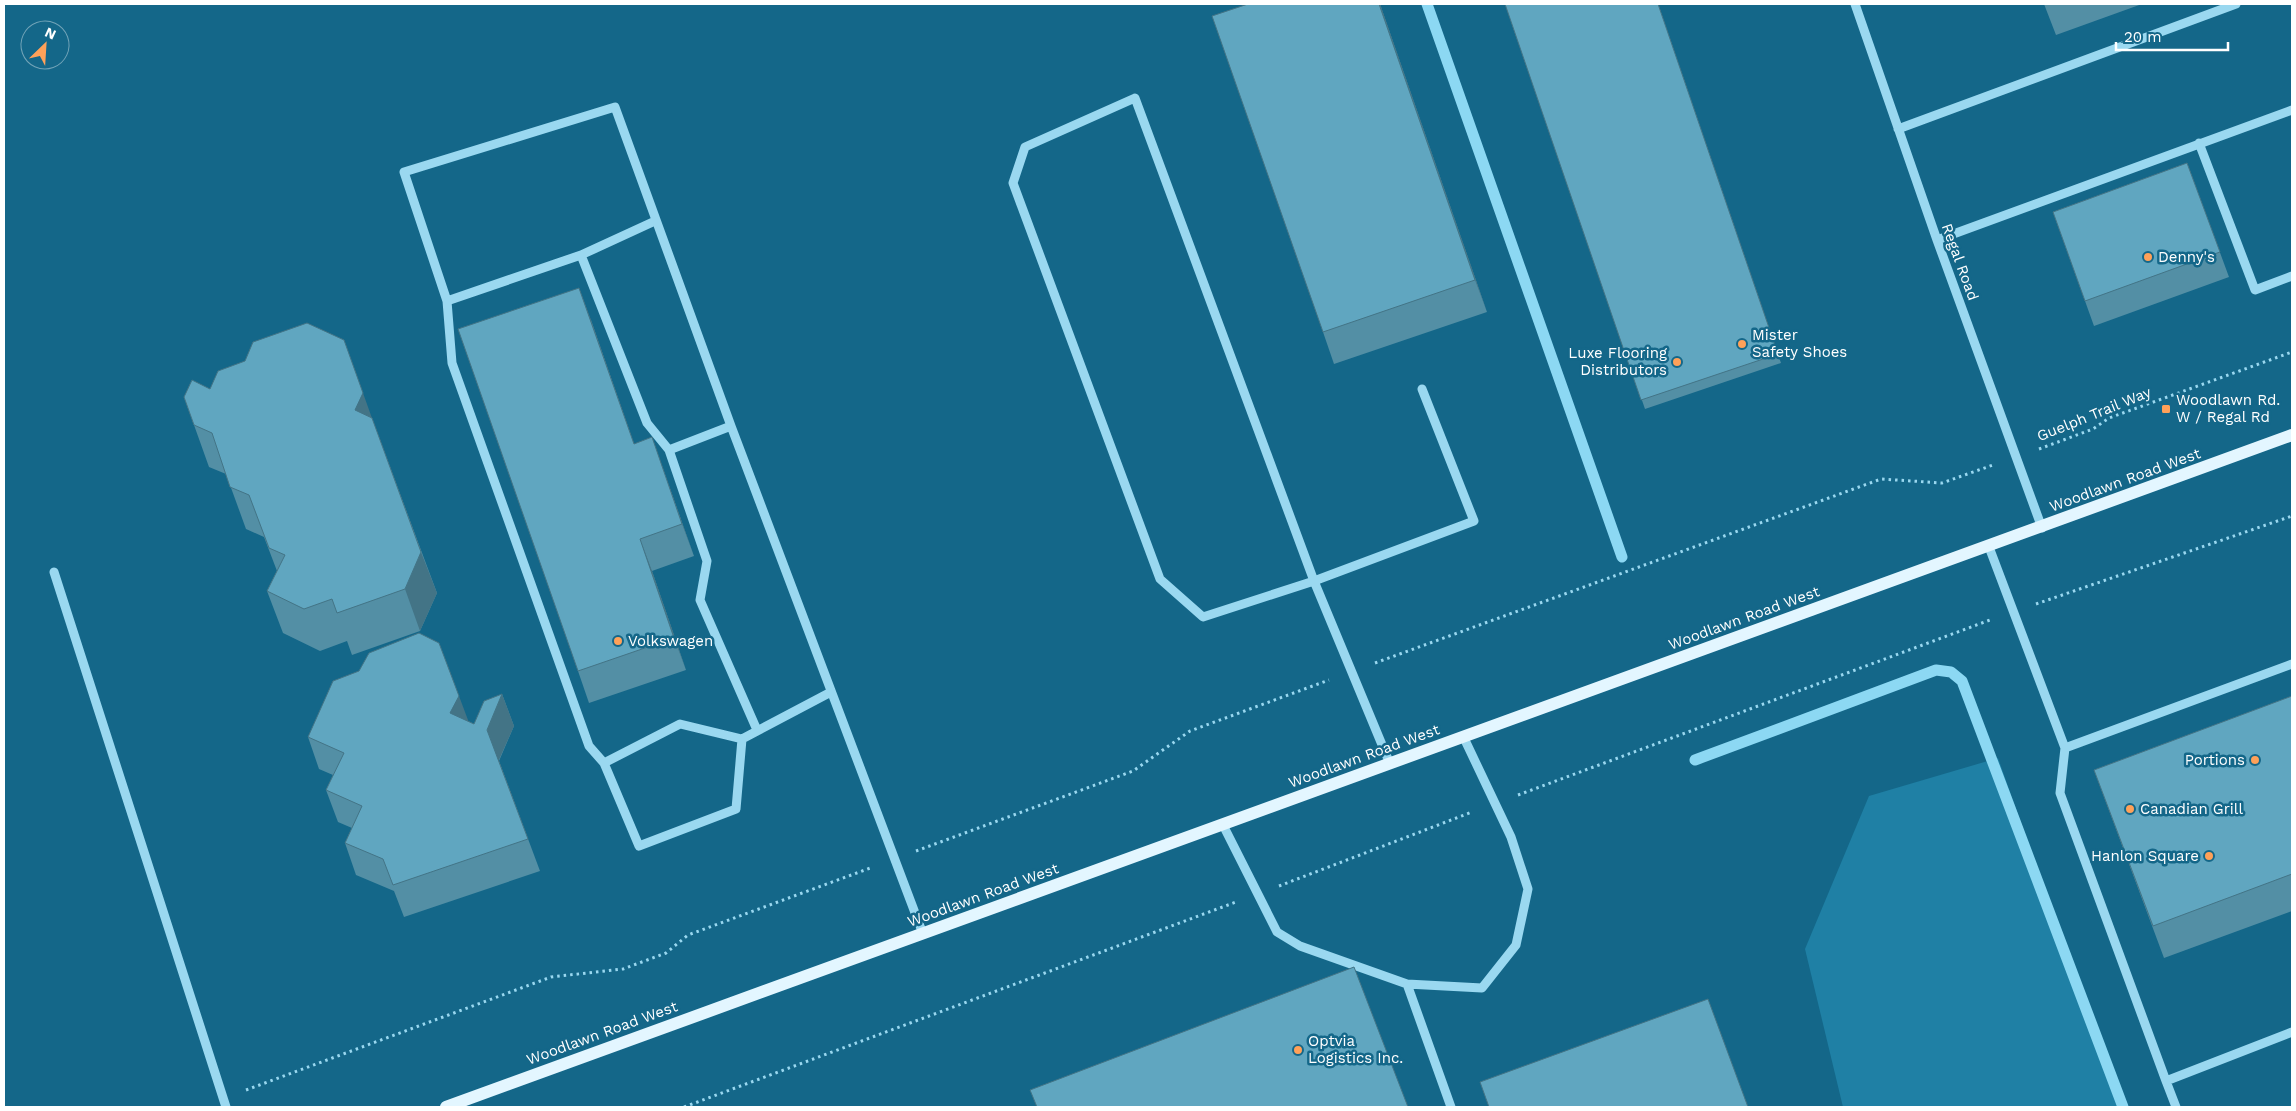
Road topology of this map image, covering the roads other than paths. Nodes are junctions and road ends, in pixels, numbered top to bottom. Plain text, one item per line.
1 (1855, 4) edge
2 (2236, 4) edge
3 (2292, 110) edge
4 (1898, 129) junction
5 (2199, 143) junction
6 (655, 221) junction
7 (1937, 240) junction
8 (581, 255) junction
9 (2292, 276) edge
10 (447, 301) junction
11 (1422, 389) dead end
12 (731, 426) junction
13 (2292, 435) edge
14 (669, 450) junction
15 (2042, 528) junction
16 (1989, 547) junction
17 (54, 572) dead end
18 (1314, 581) junction
19 (2292, 664) edge
20 (832, 692) junction
21 (757, 730) junction
22 (1464, 738) junction
23 (742, 739) junction
24 (2065, 748) junction
25 (604, 763) junction
26 (1390, 764) junction
27 (1223, 825) junction
28 (923, 934) junction
29 (1407, 984) junction
30 (2292, 1032) edge
31 (2166, 1081) junction
32 (224, 1103) edge
33 (446, 1107) edge
34 (1451, 1107) edge
35 (2176, 1107) edge

1 - 4 street, Regal Road
2 - 4 street
3 - 5 street
4 - 7 street, Regal Road
5 - 7 street
5 - 9 street
6 - 8 street
6 - 10 street
6 - 12 street
7 - 15 street, Regal Road
8 - 10 street
8 - 14 street
10 - 25 street
11 - 18 street
12 - 14 street
12 - 20 street
13 - 15 main road, Woodlawn Road West
14 - 21 street
15 - 16 main road, Woodlawn Road West
16 - 22 main road, Woodlawn Road West
16 - 24 street
17 - 32 street
18 - 18 street
18 - 26 street
19 - 24 street
20 - 21 street
20 - 28 street
21 - 23 street
22 - 26 main road, Woodlawn Road West
22 - 29 street
23 - 25 street
23 - 25 street
24 - 31 street
26 - 27 main road, Woodlawn Road West
27 - 28 main road, Woodlawn Road West
27 - 29 street
28 - 33 main road, Woodlawn Road West
29 - 34 street
30 - 31 street
31 - 35 street

